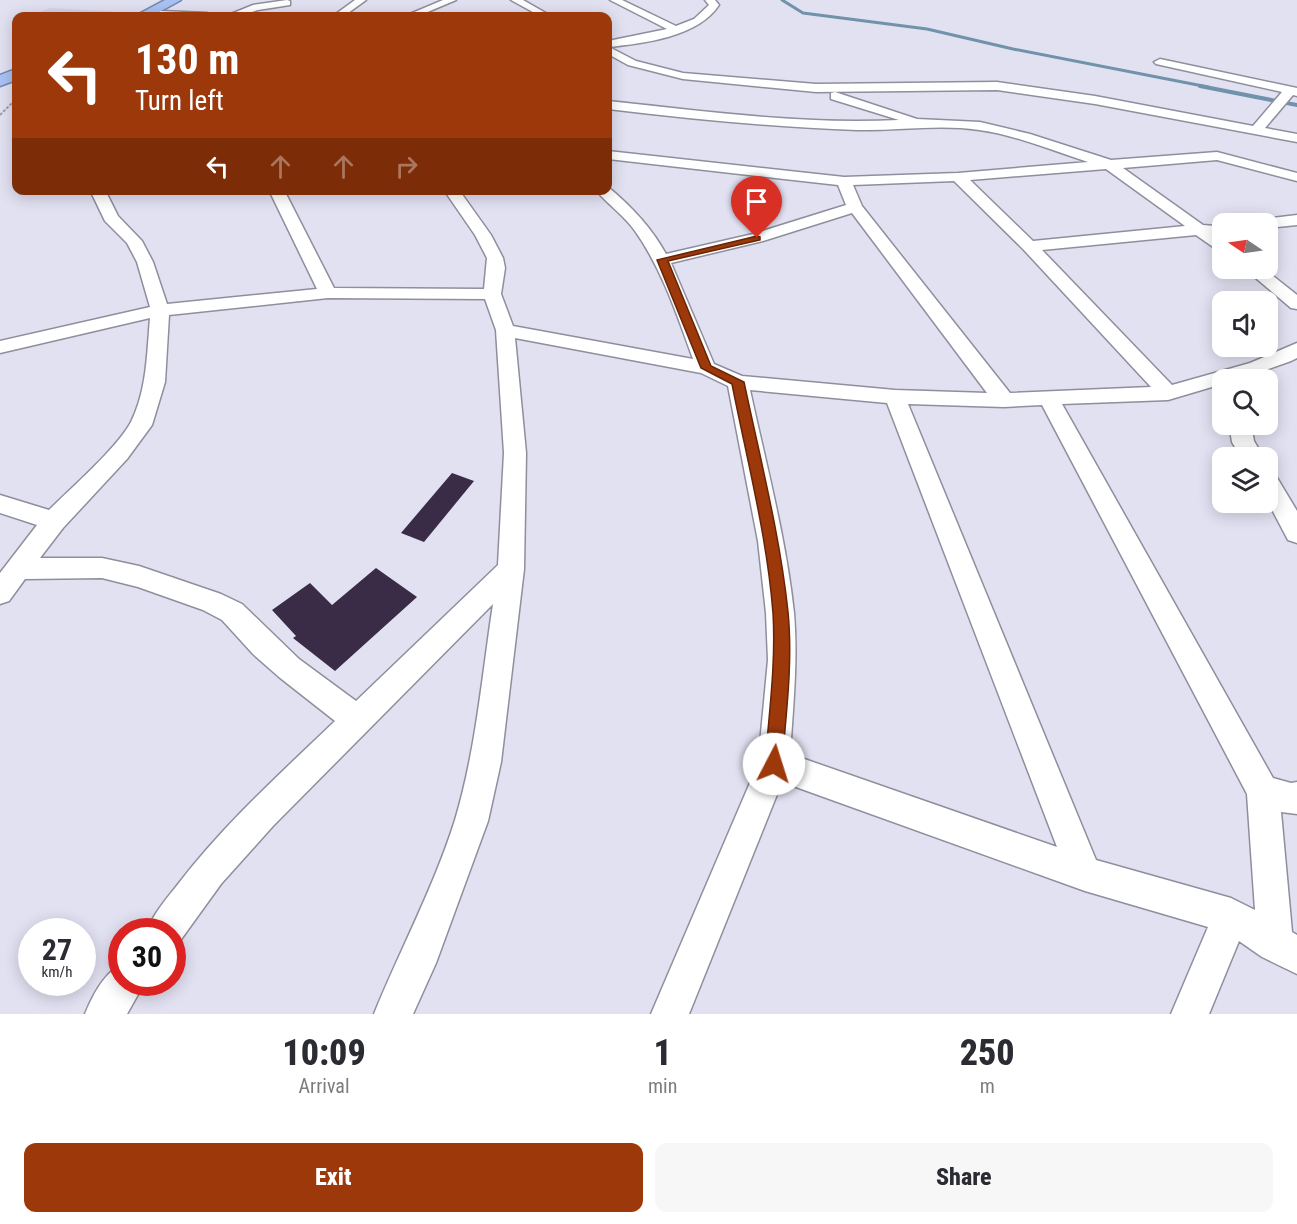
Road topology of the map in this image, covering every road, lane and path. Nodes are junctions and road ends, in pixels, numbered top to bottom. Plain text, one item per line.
1 (175, 0) edge
2 (187, 0) edge
3 (361, 0) edge
4 (451, 0) edge
5 (516, 0) edge
6 (615, 0) edge
7 (710, 0) edge
8 (289, 2) edge
9 (150, 12) edge
10 (164, 12) edge
11 (241, 12) edge
12 (344, 12) edge
13 (420, 12) edge
14 (538, 12) edge
15 (676, 30) junction
16 (612, 43) edge
17 (612, 52) edge
18 (1160, 62) dead end
19 (795, 87) junction
20 (1293, 92) edge
21 (8, 93) edge
22 (752, 93) junction
23 (612, 105) edge
24 (0, 115) edge
25 (733, 119) junction
26 (919, 123) junction
27 (1256, 130) junction
28 (1297, 138) edge
29 (1223, 140) junction
30 (612, 155) edge
31 (1108, 164) junction
32 (957, 177) junction
33 (1296, 177) edge
34 (844, 181) junction
35 (100, 195) edge
36 (279, 195) edge
37 (455, 195) edge
38 (609, 195) edge
39 (855, 207) junction
40 (1297, 220) edge
41 (1278, 222) edge
42 (1212, 229) edge
43 (1203, 230) junction
44 (1212, 238) edge
45 (1029, 246) junction
46 (662, 260) junction
47 (1266, 279) edge
48 (328, 293) junction
49 (492, 294) junction
50 (1297, 304) edge
51 (160, 310) junction
52 (505, 330) junction
53 (0, 347) edge
54 (1297, 349) edge
55 (706, 368) junction
56 (1263, 369) edge
57 (738, 382) junction
58 (1212, 383) edge
59 (1168, 393) junction
60 (895, 397) junction
61 (1049, 399) junction
62 (1004, 400) junction
63 (1278, 500) edge
64 (0, 504) edge
65 (54, 521) junction
66 (1297, 533) edge
67 (19, 569) junction
68 (512, 569) junction
69 (0, 593) edge
70 (357, 720) junction
71 (774, 764) junction
72 (1263, 791) junction
73 (1297, 798) edge
74 (1085, 874) junction
75 (1231, 916) junction
76 (174, 918) edge
77 (1286, 950) edge
78 (116, 996) edge
79 (104, 1014) edge
80 (393, 1014) edge
81 (670, 1014) edge
82 (1190, 1014) edge

1 - 9 highway
2 - 10 highway
3 - 12 street
4 - 13 street
5 - 14 street
6 - 15 street
7 - 15 street
8 - 11 street
15 - 16 street
17 - 22 street
18 - 20 street
19 - 22 street
19 - 26 street
19 - 29 street
20 - 27 street
21 - 24 path
22 - 25 street
23 - 25 street
25 - 26 street
26 - 31 street
27 - 28 street
27 - 29 street
29 - 31 street
29 - 33 street
30 - 34 street
31 - 32 street
31 - 43 street
32 - 34 street
32 - 45 street
34 - 39 street
35 - 51 street
36 - 48 street
37 - 49 street
38 - 46 street
39 - 46 street
39 - 62 street
40 - 41 street
42 - 43 street
43 - 44 street
43 - 45 street
45 - 59 street
46 - 55 street
47 - 50 street
48 - 49 street
48 - 51 street
49 - 52 street
51 - 53 street
51 - 65 street
52 - 55 street
52 - 68 street
54 - 56 street
55 - 57 street
57 - 60 street
57 - 71 street
58 - 59 street
59 - 61 street
60 - 62 street
60 - 74 street
61 - 62 street
61 - 72 street
63 - 66 street
64 - 65 street
65 - 67 street
67 - 69 street
67 - 70 street
68 - 70 street
68 - 80 street
70 - 76 street
71 - 74 street
71 - 81 street
72 - 73 street
72 - 77 street
74 - 75 street
75 - 77 street
75 - 82 street
78 - 79 street

